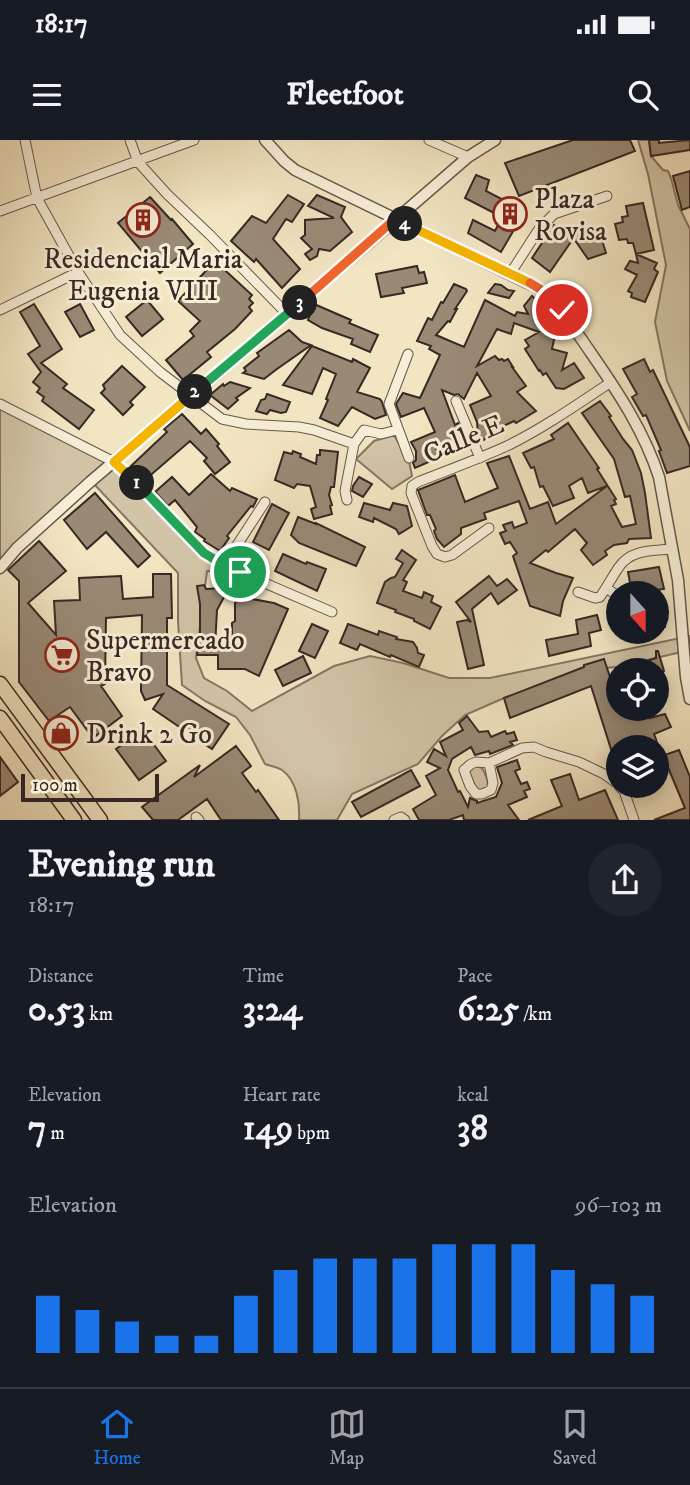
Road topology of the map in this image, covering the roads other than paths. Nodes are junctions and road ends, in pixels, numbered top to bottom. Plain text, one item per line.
1 (25, 140) edge
2 (130, 140) edge
3 (194, 140) edge
4 (265, 140) edge
5 (429, 140) edge
6 (495, 140) edge
7 (468, 157) junction
8 (138, 162) junction
9 (607, 196) dead end
10 (37, 198) junction
11 (0, 211) edge
12 (395, 219) junction
13 (78, 272) junction
14 (510, 274) junction
15 (0, 310) edge
16 (287, 314) junction
17 (408, 354) dead end
18 (611, 382) junction
19 (190, 396) junction
20 (456, 401) dead end
21 (0, 404) edge
22 (397, 430) junction
23 (354, 444) junction
24 (408, 458) dead end
25 (480, 458) junction
26 (114, 462) junction
27 (347, 500) dead end
28 (265, 502) dead end
29 (489, 528) dead end
30 (672, 549) junction
31 (224, 565) junction
32 (0, 568) edge
33 (610, 581) edge
34 (606, 588) edge
35 (578, 592) dead end
36 (332, 612) dead end
37 (0, 684) edge
38 (690, 699) edge
39 (0, 718) edge
40 (489, 763) dead end
41 (606, 775) edge
42 (626, 798) edge
43 (75, 820) edge
44 (100, 820) edge
45 (394, 820) edge
46 (405, 820) edge
47 (634, 820) edge

1 - 10 street
2 - 8 street
3 - 8 street
4 - 12 street
5 - 7 street
6 - 7 street
7 - 12 street
8 - 10 street
8 - 16 street
9 - 14 street
10 - 11 street
10 - 13 street
12 - 14 street
12 - 16 street
13 - 15 street
13 - 19 street
14 - 18 street
16 - 19 street
17 - 22 street
18 - 25 street, Calle E
18 - 30 street
19 - 23 street
19 - 26 street
20 - 25 street
21 - 26 street
22 - 23 street
22 - 24 street
23 - 27 street
25 - 29 street, Calle E
26 - 31 street
26 - 32 street
28 - 31 street
30 - 33 street
30 - 38 street
31 - 36 street
34 - 35 street
37 - 44 main road
39 - 43 main road
40 - 41 street
42 - 47 street
45 - 46 street

